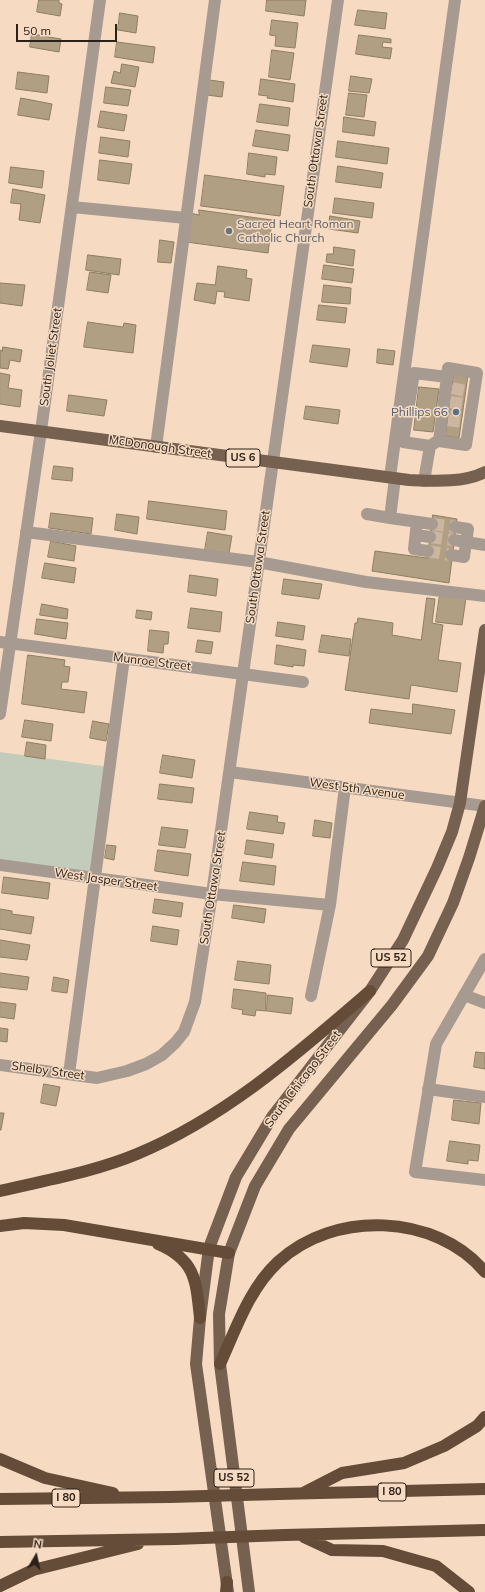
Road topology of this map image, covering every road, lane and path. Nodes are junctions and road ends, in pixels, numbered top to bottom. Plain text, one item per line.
1 (100, 0) edge
2 (215, 0) edge
3 (338, 0) edge
4 (455, 0) edge
5 (72, 208) junction
6 (186, 218) junction
7 (448, 385) junction
8 (475, 388) edge
9 (0, 426) edge
10 (41, 431) junction
11 (435, 443) junction
12 (156, 447) junction
13 (272, 462) junction
14 (485, 472) edge
15 (392, 478) junction
16 (424, 481) junction
17 (367, 514) dead end
18 (390, 518) junction
19 (417, 522) junction
20 (432, 524) tunnel mouth
21 (455, 527) tunnel mouth
22 (26, 532) junction
23 (416, 535) junction
24 (430, 537) tunnel mouth
25 (454, 540) tunnel mouth
26 (466, 542) junction
27 (485, 545) edge
28 (428, 551) tunnel mouth
29 (452, 555) tunnel mouth
30 (258, 562) junction
31 (485, 596) edge
32 (485, 630) edge
33 (5, 642) edge
34 (124, 658) junction
35 (243, 674) junction
36 (304, 682) dead end
37 (0, 714) edge
38 (230, 772) junction
39 (345, 787) junction
40 (460, 802) junction
41 (485, 806) edge
42 (0, 865) edge
43 (96, 878) junction
44 (212, 894) junction
45 (330, 905) junction
46 (485, 959) edge
47 (370, 991) junction
48 (464, 995) junction
49 (311, 996) dead end
50 (485, 1003) edge
51 (0, 1065) edge
52 (69, 1074) junction
53 (97, 1078) joint
54 (428, 1089) junction
55 (485, 1097) edge
56 (485, 1180) edge
57 (0, 1191) edge
58 (0, 1226) edge
59 (144, 1238) junction
60 (209, 1248) junction
61 (229, 1253) junction
62 (485, 1272) edge
63 (200, 1318) junction
64 (220, 1364) junction
65 (485, 1417) edge
66 (0, 1459) edge
67 (485, 1489) edge
68 (300, 1494) junction
69 (132, 1497) junction
70 (0, 1499) edge
71 (485, 1530) edge
72 (301, 1535) junction
73 (158, 1539) junction
74 (0, 1542) edge
75 (0, 1586) edge
76 (227, 1589) edge
77 (249, 1592) edge
78 (469, 1592) edge

1 - 5 street, South Joliet Street
2 - 6 street
3 - 13 street, South Ottawa Street
4 - 15 street
5 - 6 street
5 - 10 street, South Joliet Street
6 - 12 street
7 - 8 street
7 - 11 street
7 - 11 street
8 - 11 street
9 - 10 main road, McDonough Street / US 6
10 - 12 main road, McDonough Street / US 6
10 - 22 street, South Joliet Street
11 - 16 street
12 - 13 main road, McDonough Street / US 6
13 - 15 main road, McDonough Street / US 6
13 - 30 street, South Ottawa Street
14 - 16 main road, McDonough Street / US 6
15 - 16 main road, McDonough Street / US 6
15 - 18 street
17 - 18 street
18 - 19 street
19 - 20 street
19 - 23 street
21 - 26 street
22 - 30 street
22 - 33 street, South Joliet Street
23 - 24 street
23 - 28 street
25 - 26 street
26 - 27 street
26 - 29 street
30 - 31 street
30 - 35 street, South Ottawa Street
32 - 40 main road, South Chicago Street / US 52
33 - 34 street, Munroe Street
33 - 37 street, South Joliet Street
34 - 35 street, Munroe Street
34 - 43 street
35 - 36 street, Munroe Street
35 - 38 street, South Ottawa Street
38 - 39 street, West 5th Avenue
38 - 44 street, South Ottawa Street
39 - 40 street, West 5th Avenue
39 - 45 street
40 - 41 street, West 5th Avenue
40 - 47 main road, South Chicago Street / US 52
41 - 61 main road, South Chicago Street / US 52
42 - 43 street, West Jasper Street
43 - 44 street, West Jasper Street
43 - 52 street
44 - 45 street, West Jasper Street
44 - 53 street, South Ottawa Street
45 - 49 street
46 - 48 street
47 - 57 highway
47 - 60 main road, South Chicago Street / US 52
48 - 50 street
48 - 54 street
51 - 52 street, Shelby Street
52 - 53 street, Shelby Street
54 - 55 street
54 - 56 street
58 - 59 highway
59 - 60 highway
59 - 63 highway
60 - 61 highway
60 - 63 main road, South Chicago Street / US 52
61 - 64 main road, South Chicago Street / US 52
62 - 64 highway
63 - 76 main road, South Chicago Street / US 52
64 - 77 main road, South Chicago Street / US 52
65 - 68 highway
66 - 69 highway
67 - 68 highway, I 80
68 - 69 highway, I 80, bridge
69 - 70 highway, I 80
71 - 72 highway
72 - 73 highway, bridge
72 - 78 highway
73 - 74 highway
73 - 75 highway

